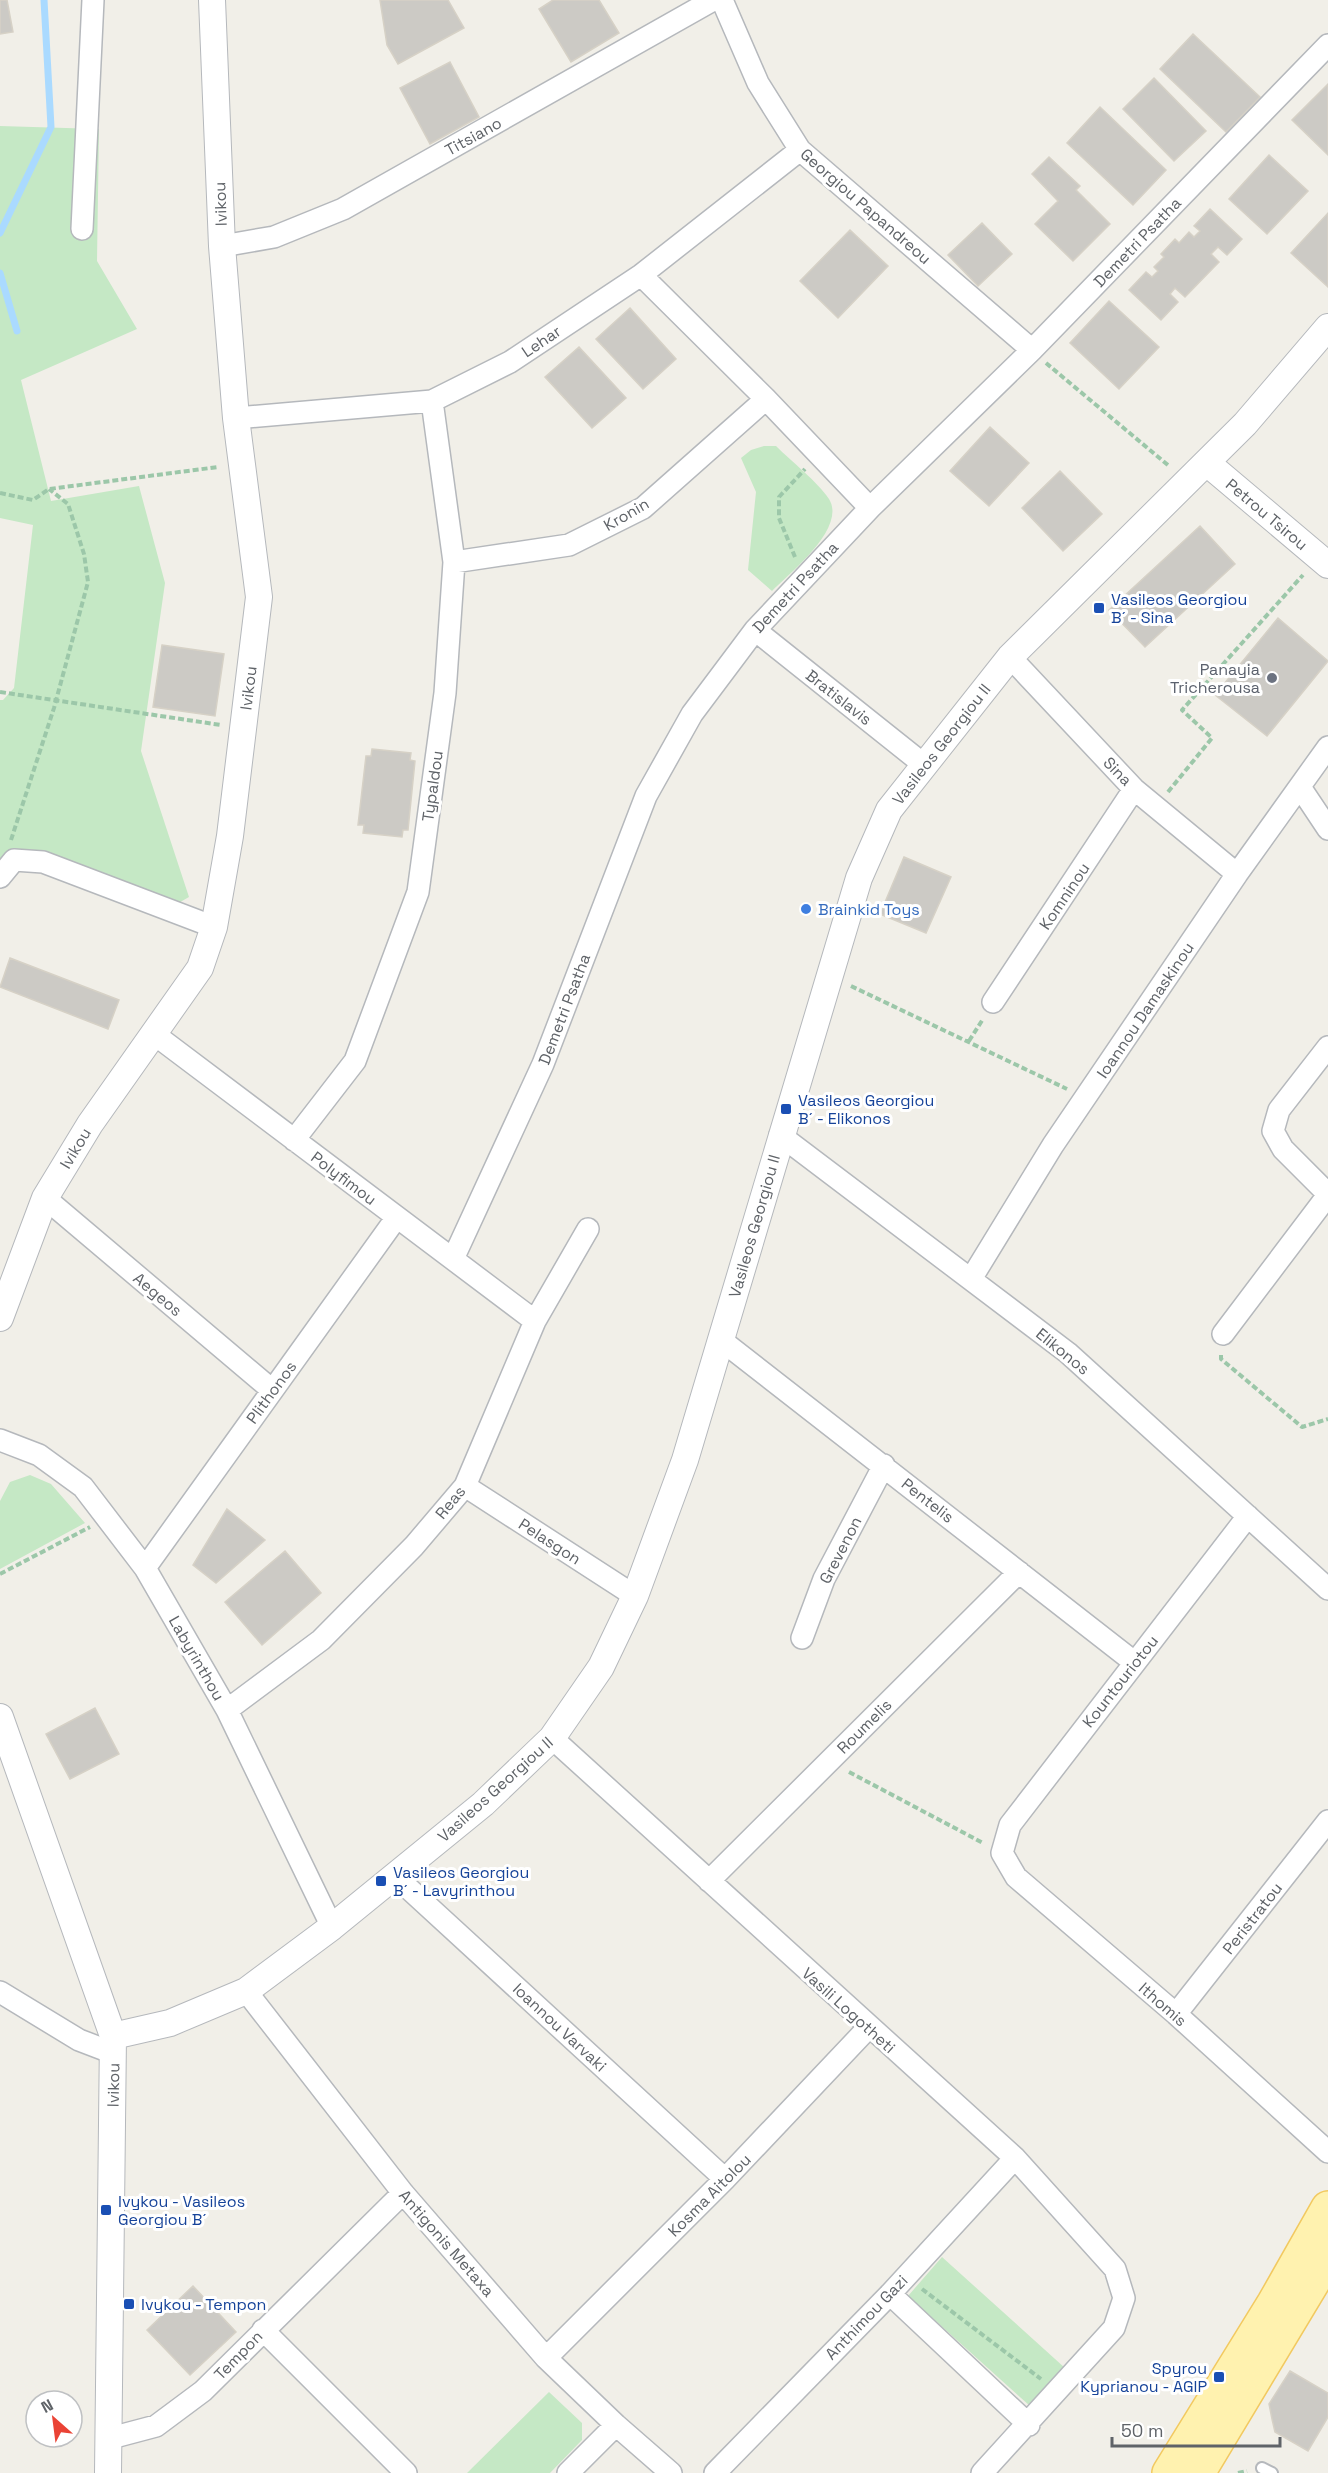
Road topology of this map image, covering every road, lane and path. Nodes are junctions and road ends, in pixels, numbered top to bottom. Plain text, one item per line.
1 (93, 0) edge
2 (212, 0) edge
3 (713, 0) edge
4 (722, 0) edge
5 (1328, 45) edge
6 (800, 150) junction
7 (82, 229) dead end
8 (222, 246) junction
9 (641, 275) junction
10 (1328, 327) edge
11 (1032, 350) junction
12 (766, 399) junction
13 (432, 401) junction
14 (236, 418) junction
15 (1207, 463) junction
16 (225, 466) dead end
17 (1173, 468) dead end
18 (804, 470) dead end
19 (49, 489) junction
20 (0, 493) edge
21 (870, 508) junction
22 (798, 561) dead end
23 (454, 562) junction
24 (1328, 566) edge
25 (1304, 575) dead end
26 (755, 630) junction
27 (1010, 657) junction
28 (0, 692) edge
29 (55, 700) junction
30 (243, 728) junction
31 (1328, 747) edge
32 (923, 764) junction
33 (1300, 787) junction
34 (1134, 789) junction
35 (1156, 807) junction
36 (1328, 828) edge
37 (14, 860) junction
38 (1237, 874) junction
39 (0, 877) edge
40 (214, 927) junction
41 (829, 975) junction
42 (993, 1002) dead end
43 (154, 1034) junction
44 (1328, 1047) edge
45 (1085, 1097) junction
46 (780, 1135) junction
47 (294, 1140) junction
48 (1328, 1195) edge
49 (45, 1198) junction
50 (397, 1217) junction
51 (588, 1229) dead end
52 (453, 1259) junction
53 (971, 1279) junction
54 (0, 1318) edge
55 (535, 1321) junction
56 (1223, 1334) joint
57 (721, 1340) junction
58 (272, 1390) junction
59 (1328, 1419) edge
60 (0, 1440) edge
61 (884, 1465) junction
62 (465, 1486) junction
63 (1248, 1516) junction
64 (106, 1518) junction
65 (145, 1568) junction
66 (1019, 1572) junction
67 (0, 1574) edge
68 (1328, 1589) edge
69 (635, 1596) junction
70 (802, 1638) dead end
71 (1134, 1662) junction
72 (227, 1710) junction
73 (0, 1717) edge
74 (552, 1738) junction
75 (829, 1761) junction
76 (1328, 1821) edge
77 (1002, 1853) junction
78 (395, 1876) junction
79 (709, 1881) junction
80 (332, 1927) junction
81 (246, 1991) junction
82 (0, 1992) edge
83 (1176, 2014) junction
84 (868, 2028) junction
85 (113, 2044) junction
86 (1328, 2152) edge
87 (1015, 2158) junction
88 (725, 2179) junction
89 (403, 2193) junction
90 (1328, 2208) edge
91 (1328, 2258) edge
92 (906, 2277) junction
93 (890, 2294) junction
94 (263, 2330) junction
95 (546, 2358) junction
96 (1058, 2392) junction
97 (1029, 2425) junction
98 (616, 2426) junction
99 (107, 2439) junction
100 (108, 2473) edge
101 (406, 2473) edge
102 (568, 2473) edge
103 (671, 2473) edge
104 (715, 2473) edge
105 (982, 2473) edge
106 (1169, 2473) edge
107 (1198, 2473) edge

1 - 7 street
2 - 8 street, Ivikou
3 - 8 street, Titsiano
4 - 6 street, Georgiou Papandreou
5 - 11 street, Demetri Psatha
6 - 9 street, Lehar
6 - 11 street, Georgiou Papandreou
8 - 14 street, Ivikou
9 - 12 street
9 - 13 street, Lehar
10 - 15 street, Vasileos Georgiou II
11 - 17 path
11 - 21 street, Demetri Psatha
12 - 21 street
12 - 23 street, Kronin
13 - 14 street, Lehar
13 - 23 street, Typaldou
14 - 30 street, Ivikou
15 - 24 street, Petrou Tsirou
15 - 27 street, Vasileos Georgiou II
16 - 19 path
18 - 22 path
19 - 20 path
19 - 29 path
21 - 26 street, Demetri Psatha
23 - 47 street, Typaldou
25 - 35 path
26 - 32 street, Bratislavis
26 - 52 street, Demetri Psatha
27 - 32 street, Vasileos Georgiou II
27 - 34 street, Sina
28 - 29 path
29 - 30 path
29 - 37 path
30 - 40 street, Ivikou
31 - 33 street, Ioannou Damaskinou
32 - 41 street, Vasileos Georgiou II
33 - 36 street
33 - 38 street, Ioannou Damaskinou
34 - 35 street, Sina
34 - 42 street, Komninou
35 - 38 street, Sina
37 - 39 street
37 - 40 street
38 - 45 street, Ioannou Damaskinou
40 - 43 street, Ivikou
41 - 45 path
41 - 46 street, Vasileos Georgiou II
43 - 47 street, Polyfimou
43 - 49 street, Ivikou
44 - 48 street
45 - 53 street, Ioannou Damaskinou
46 - 53 street, Elikonos
46 - 57 street, Vasileos Georgiou II
47 - 50 street, Polyfimou
48 - 56 street
49 - 54 street, Ivikou
49 - 58 street, Aegeos
50 - 52 street, Polyfimou
50 - 58 street, Plithonos
51 - 55 street, Reas
52 - 55 street, Polyfimou
53 - 63 street, Elikonos
55 - 62 street, Reas
56 - 59 path
57 - 61 street, Pentelis
57 - 69 street, Vasileos Georgiou II
58 - 65 street, Plithonos
60 - 64 street, Labyrinthou
61 - 66 street, Pentelis
61 - 70 street, Grevenon
62 - 69 street, Pelasgon
62 - 72 street, Reas
63 - 68 street, Elikonos
63 - 71 street, Kountouriotou
64 - 65 street, Labyrinthou
64 - 67 path
65 - 72 street, Labyrinthou
66 - 71 street, Pentelis
66 - 75 street, Roumelis
69 - 74 street, Vasileos Georgiou II
71 - 77 street, Kountouriotou
72 - 80 street, Labyrinthou
73 - 85 street, Ivikou
74 - 78 street, Vasileos Georgiou II
74 - 79 street, Vasili Logotheti
75 - 77 path
75 - 79 street, Roumelis
76 - 83 street, Peristratou
77 - 83 street, Ithomis
78 - 80 street, Vasileos Georgiou II
78 - 88 street, Ioannou Varvaki
79 - 84 street, Vasili Logotheti
80 - 81 street, Vasileos Georgiou II
81 - 85 street, Vasileos Georgiou II
81 - 89 street, Antigonis Metaxa
82 - 85 street
83 - 86 street, Ithomis
84 - 87 street, Vasili Logotheti
84 - 88 street, Kosma Aitolou
85 - 99 street, Ivikou
87 - 92 street, Anthimou Gazi
87 - 96 street, Vasili Logotheti
88 - 95 street, Kosma Aitolou
89 - 94 street, Tempon
89 - 95 street, Antigonis Metaxa
90 - 106 main road
91 - 107 main road
92 - 93 street, Anthimou Gazi
92 - 96 path
93 - 97 street
93 - 104 street, Anthimou Gazi
94 - 99 street, Tempon
94 - 101 street
95 - 98 street, Antigonis Metaxa
96 - 97 street
97 - 105 street
98 - 102 street
98 - 103 street, Antigonis Metaxa
99 - 100 street, Ivikou

